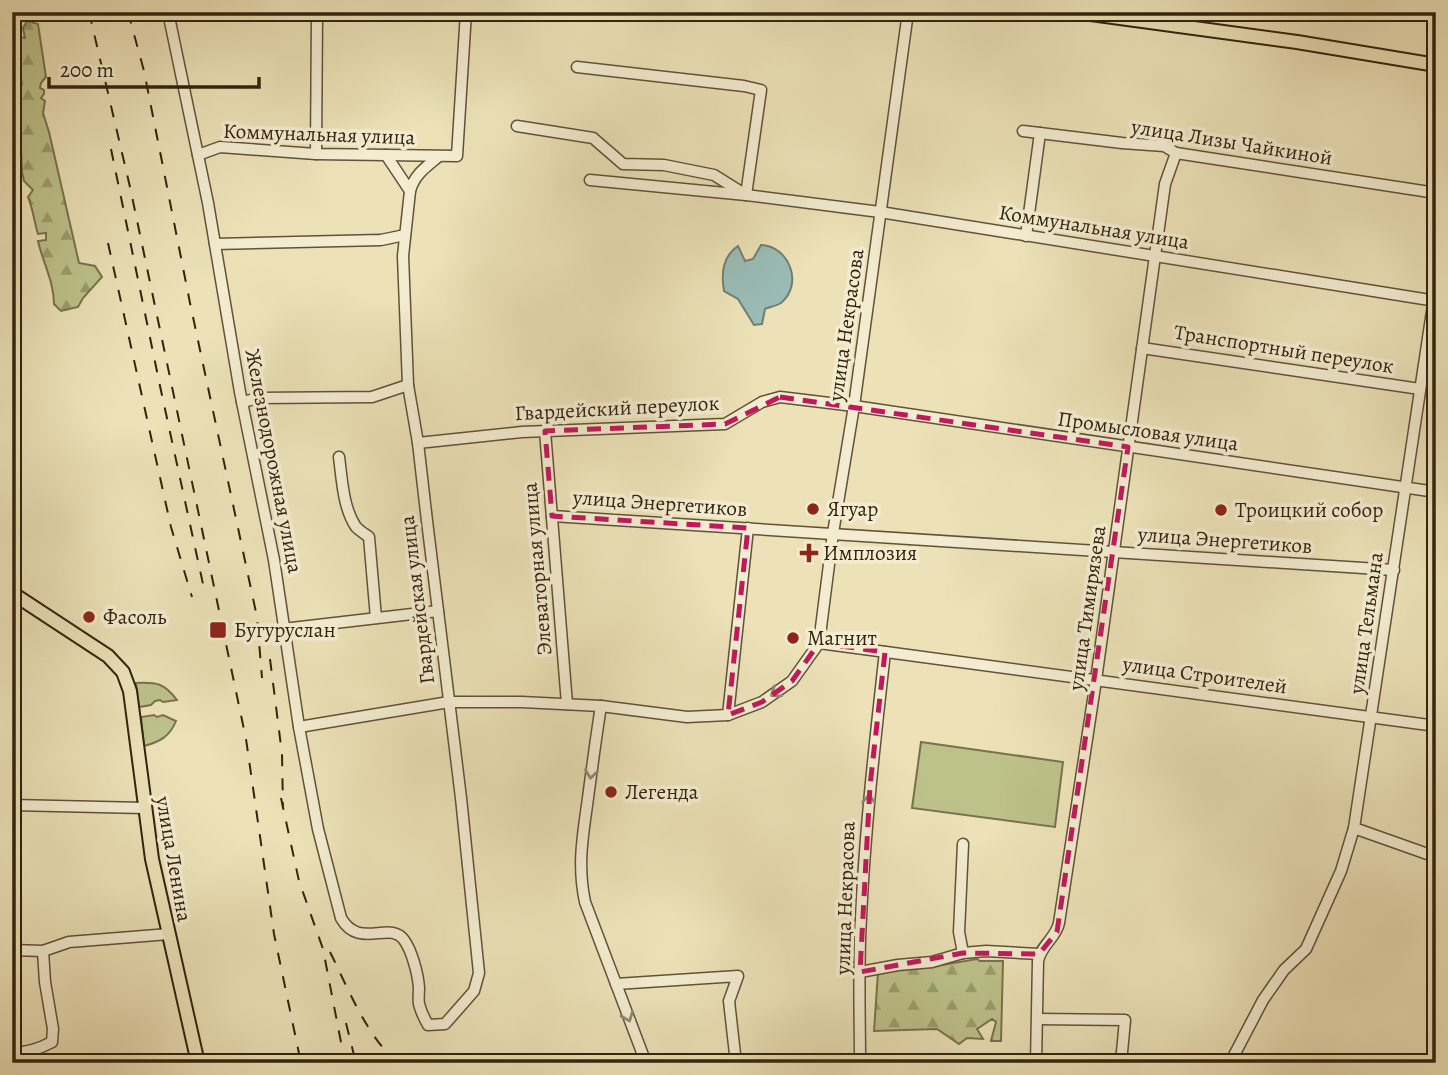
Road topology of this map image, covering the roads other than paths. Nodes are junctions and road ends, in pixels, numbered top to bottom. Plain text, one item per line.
1 (168, 12) edge
2 (317, 12) edge
3 (466, 12) edge
4 (908, 12) edge
5 (1076, 12) edge
6 (1436, 65) edge
7 (577, 67) dead end
8 (517, 126) dead end
9 (1023, 131) dead end
10 (1040, 133) junction
11 (1176, 153) junction
12 (316, 154) junction
13 (198, 155) junction
14 (386, 155) junction
15 (439, 157) junction
16 (590, 180) dead end
17 (410, 191) junction
18 (1436, 193) edge
19 (746, 195) junction
20 (880, 212) junction
21 (405, 235) junction
22 (1026, 236) junction
23 (215, 244) junction
24 (1155, 256) junction
25 (1436, 285) edge
26 (1435, 301) edge
27 (1142, 348) junction
28 (408, 385) junction
29 (1420, 389) junction
30 (242, 402) junction
31 (854, 406) junction
32 (545, 431) junction
33 (418, 443) junction
34 (1128, 447) junction
35 (339, 457) dead end
36 (1406, 487) junction
37 (1436, 492) edge
38 (552, 516) junction
39 (748, 528) junction
40 (833, 533) junction
41 (1114, 552) junction
42 (1394, 570) junction
43 (12, 593) edge
44 (438, 611) junction
45 (376, 618) junction
46 (283, 629) junction
47 (819, 643) junction
48 (886, 652) junction
49 (1096, 680) junction
50 (449, 702) junction
51 (567, 704) junction
52 (601, 706) junction
53 (729, 715) junction
54 (1372, 717) junction
55 (1436, 726) edge
56 (299, 727) junction
57 (12, 805) edge
58 (144, 808) junction
59 (1354, 828) junction
60 (963, 844) dead end
61 (1436, 857) edge
62 (341, 918) joint
63 (169, 934) junction
64 (12, 950) edge
65 (43, 951) junction
66 (963, 953) junction
67 (1039, 954) junction
68 (860, 972) junction
69 (616, 984) junction
70 (1038, 1019) junction
71 (12, 1054) edge
72 (198, 1063) edge
73 (646, 1063) edge
74 (736, 1063) edge
75 (860, 1063) edge
76 (1035, 1063) edge
77 (1119, 1063) edge
78 (1230, 1063) edge

1 - 13 street, Железнодорожная улица
2 - 12 street
3 - 15 street
4 - 20 street, улица Некрасова
5 - 6 main road
7 - 19 street
8 - 19 street, Коммунальная улица
9 - 10 street, улица Лизы Чайкиной
10 - 11 street, улица Лизы Чайкиной
10 - 22 street
11 - 18 street, улица Лизы Чайкиной
11 - 24 street, улица Тимирязева
12 - 13 street, Коммунальная улица
12 - 14 street, Коммунальная улица
13 - 23 street, Железнодорожная улица
14 - 15 street, Коммунальная улица
14 - 17 street
15 - 17 street
16 - 19 street, Коммунальная улица
17 - 21 street, Гвардейская улица
19 - 20 street, Коммунальная улица
20 - 22 street, Коммунальная улица
20 - 31 street, улица Некрасова
21 - 23 street
21 - 28 street, Гвардейская улица
22 - 24 street, Коммунальная улица
23 - 30 street, Железнодорожная улица
24 - 26 street, Коммунальная улица
24 - 27 street, улица Тимирязева
25 - 26 street, улица Тельмана
26 - 29 street, улица Тельмана
27 - 29 street, Транспортный переулок
27 - 34 street, улица Тимирязева
28 - 30 street
28 - 33 street, Гвардейская улица
29 - 36 street, улица Тельмана
30 - 46 street, Железнодорожная улица
31 - 32 street, Гвардейский переулок
31 - 34 street, Промысловая улица
31 - 40 street, улица Некрасова
32 - 33 street, Гвардейский переулок
32 - 38 street, Элеваторная улица
33 - 44 street, Гвардейская улица
34 - 36 street, Промысловая улица
34 - 41 street, улица Тимирязева
35 - 45 street
36 - 37 street, Промысловая улица
36 - 42 street, улица Тельмана
38 - 39 street, улица Энергетиков
38 - 51 street, Элеваторная улица
39 - 40 street, улица Энергетиков
39 - 53 street
40 - 41 street, улица Энергетиков
40 - 47 street, улица Некрасова
41 - 42 street, улица Энергетиков
41 - 49 street, улица Тимирязева
42 - 54 street, улица Тельмана
43 - 58 main road, улица Ленина
44 - 45 street
44 - 50 street, Гвардейская улица
45 - 46 street
46 - 56 street, Железнодорожная улица
47 - 48 street, улица Строителей
47 -> 53 street
48 - 49 street, улица Строителей
68 -> 48 street, улица Некрасова
49 - 54 street, улица Строителей
49 - 67 street, улица Тимирязева
50 - 51 street
50 - 56 street
50 - 62 street, Гвардейская улица
51 - 52 street
52 - 53 street
52 -> 69 street
54 - 55 street, улица Строителей
54 - 59 street, улица Тельмана
56 - 62 street, Железнодорожная улица
57 - 58 street
58 - 63 main road, улица Ленина
59 - 61 street
59 - 78 street
60 - 66 street
63 - 65 street
63 - 72 main road, улица Ленина
64 - 65 street
65 - 71 street
66 - 67 street
66 - 68 street
67 - 70 street
68 - 75 street, улица Некрасова
69 -> 73 street
69 - 74 street
70 - 76 street
70 - 77 street

